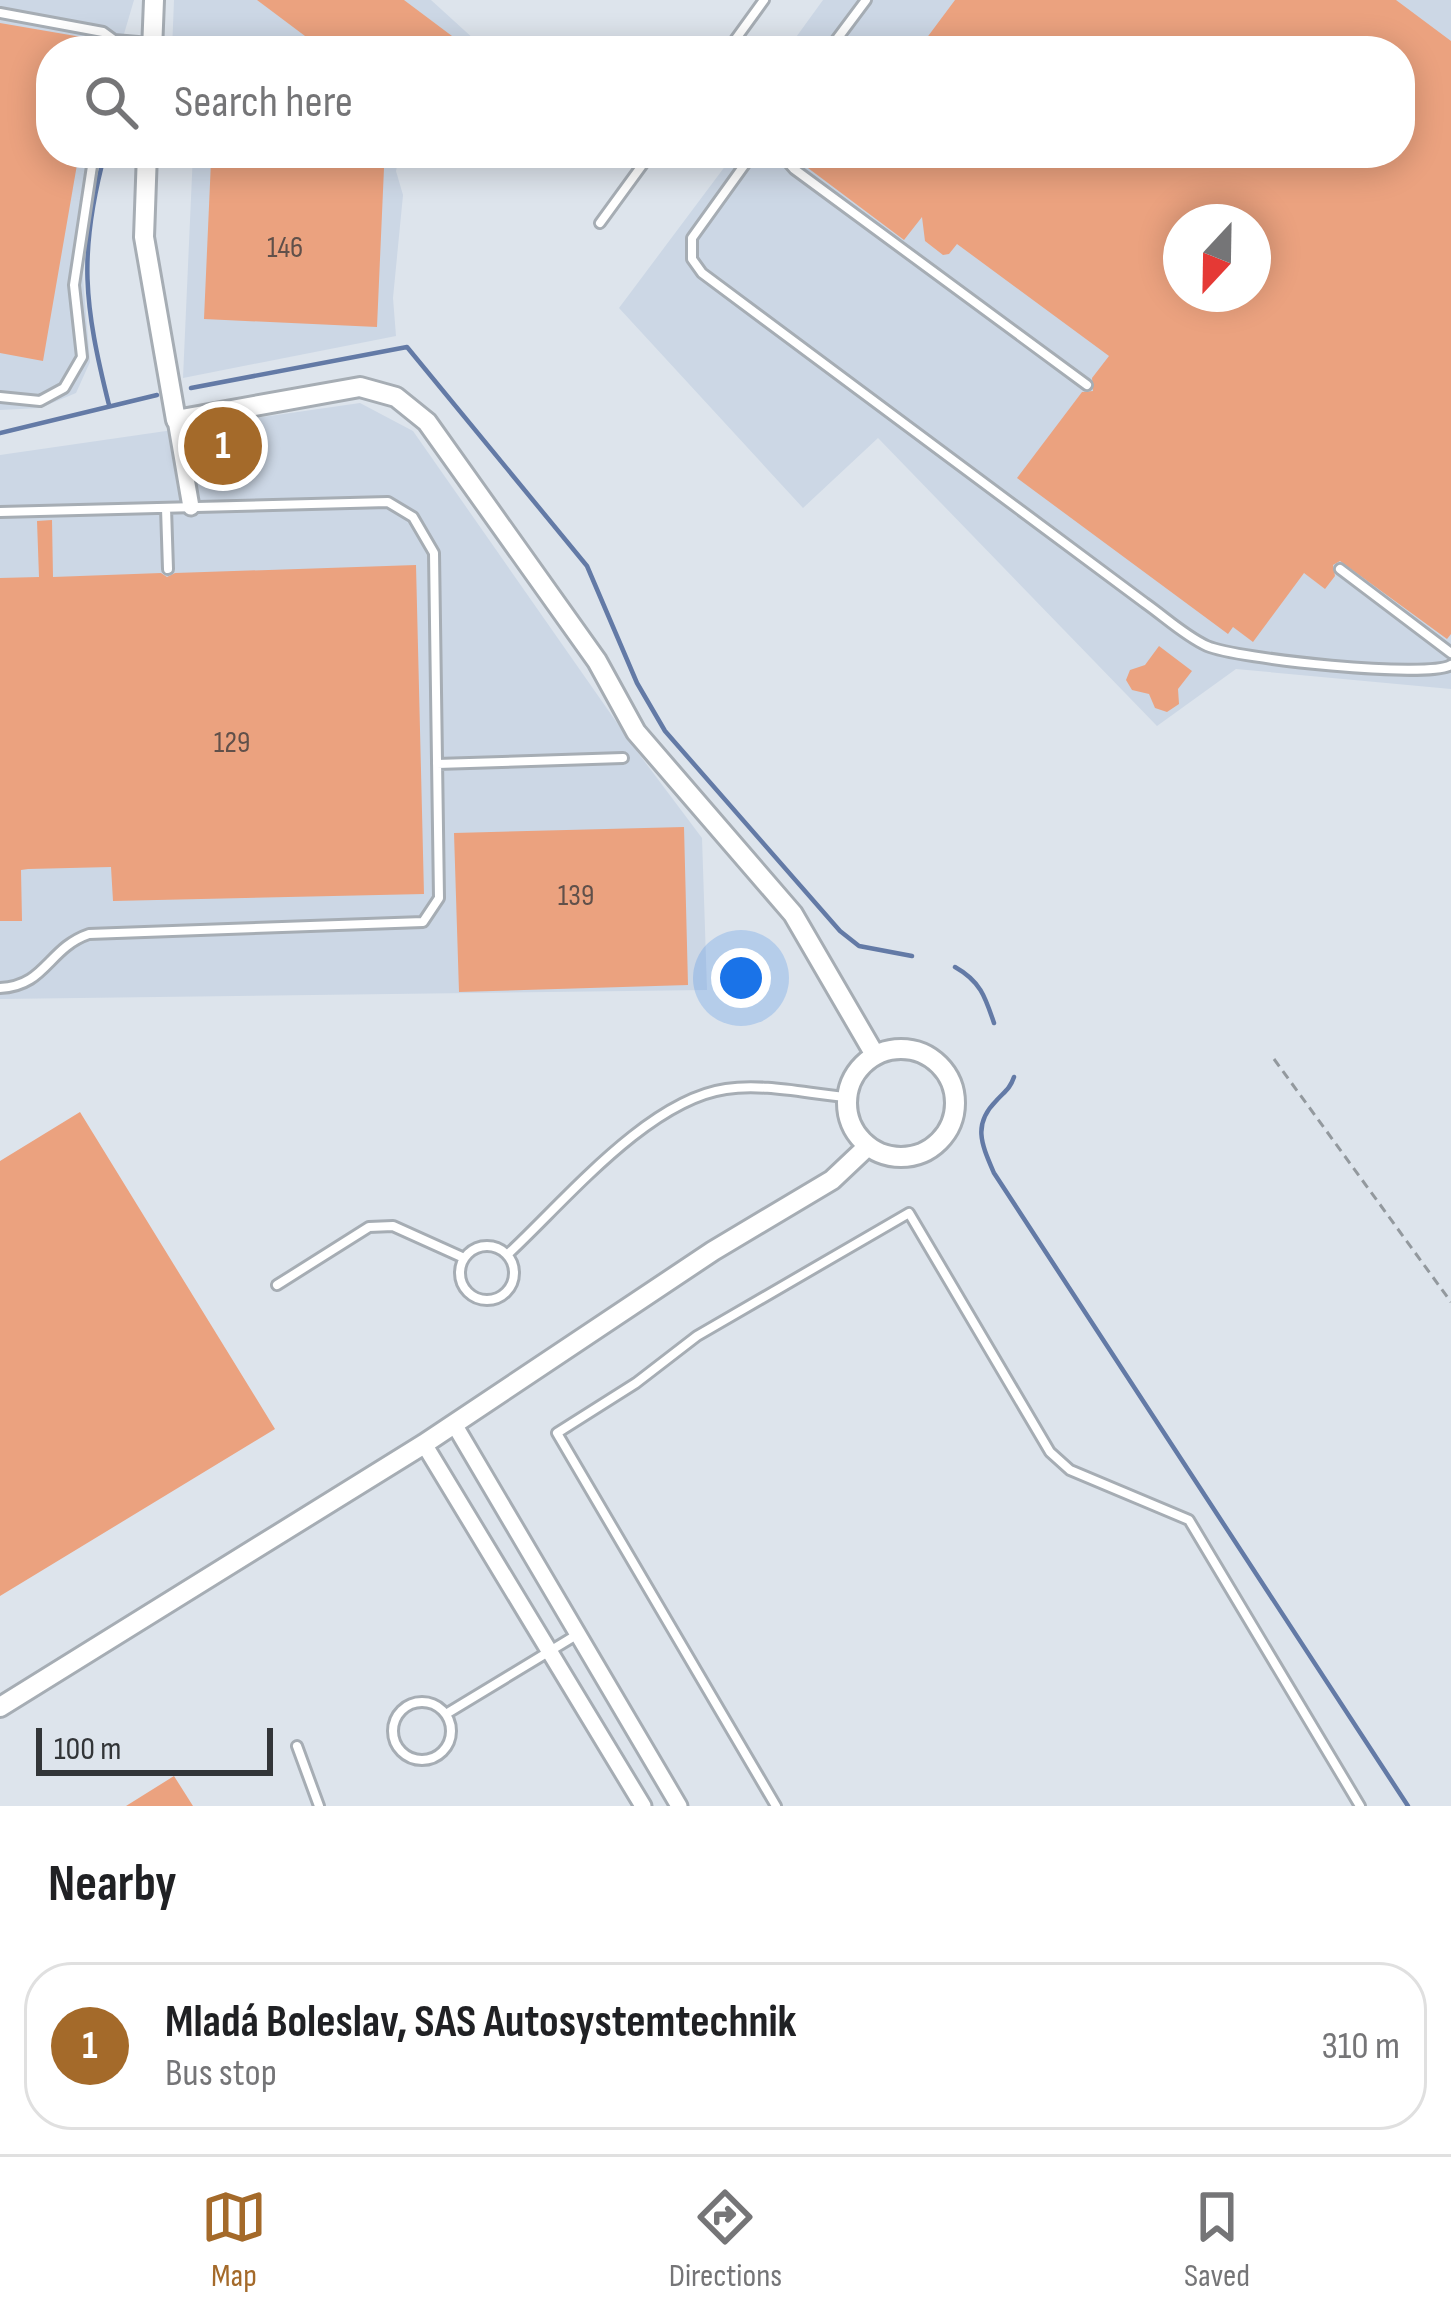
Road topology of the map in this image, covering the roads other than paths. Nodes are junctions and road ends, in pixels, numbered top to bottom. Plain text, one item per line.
1 (154, 0) edge
2 (764, 0) edge
3 (866, 0) edge
4 (0, 13) edge
5 (108, 36) edge
6 (152, 36) edge
7 (738, 36) edge
8 (839, 36) edge
9 (92, 168) edge
10 (147, 168) edge
11 (640, 168) edge
12 (742, 168) edge
13 (793, 168) edge
14 (600, 223) dead end
15 (1087, 385) dead end
16 (0, 397) edge
17 (176, 420) junction
18 (191, 507) junction
19 (166, 508) junction
20 (0, 512) edge
21 (168, 569) dead end
22 (1340, 569) dead end
23 (1451, 653) edge
24 (1451, 665) edge
25 (623, 758) dead end
26 (437, 764) junction
27 (0, 988) edge
28 (875, 1055) junction
29 (847, 1097) junction
30 (868, 1146) junction
31 (508, 1254) junction
32 (464, 1258) junction
33 (277, 1285) dead end
34 (454, 1424) junction
35 (424, 1444) junction
36 (578, 1634) junction
37 (552, 1651) junction
38 (0, 1707) edge
39 (446, 1714) junction
40 (298, 1746) dead end
41 (319, 1806) edge
42 (643, 1806) edge
43 (680, 1806) edge
44 (776, 1806) edge
45 (1360, 1806) edge

1 - 6 street
2 - 7 lane
3 - 8 lane
4 - 5 lane
9 - 16 lane
10 - 17 street
11 - 14 lane
12 - 24 lane
13 - 15 lane
17 - 18 street
17 - 28 street
18 - 19 lane
18 - 26 lane
19 - 20 lane
19 - 21 lane
22 - 23 lane
25 - 26 lane
26 - 27 lane
28 - 29 street
28 - 30 street
29 - 30 street
29 - 31 lane
30 - 34 street
31 - 32 lane
31 - 32 lane
32 - 33 lane
34 - 35 street
34 - 36 street
35 - 37 street
35 - 38 street
36 - 37 lane
36 - 43 street
37 - 39 lane
37 - 42 street
39 - 39 lane
40 - 41 lane
44 - 45 lane

